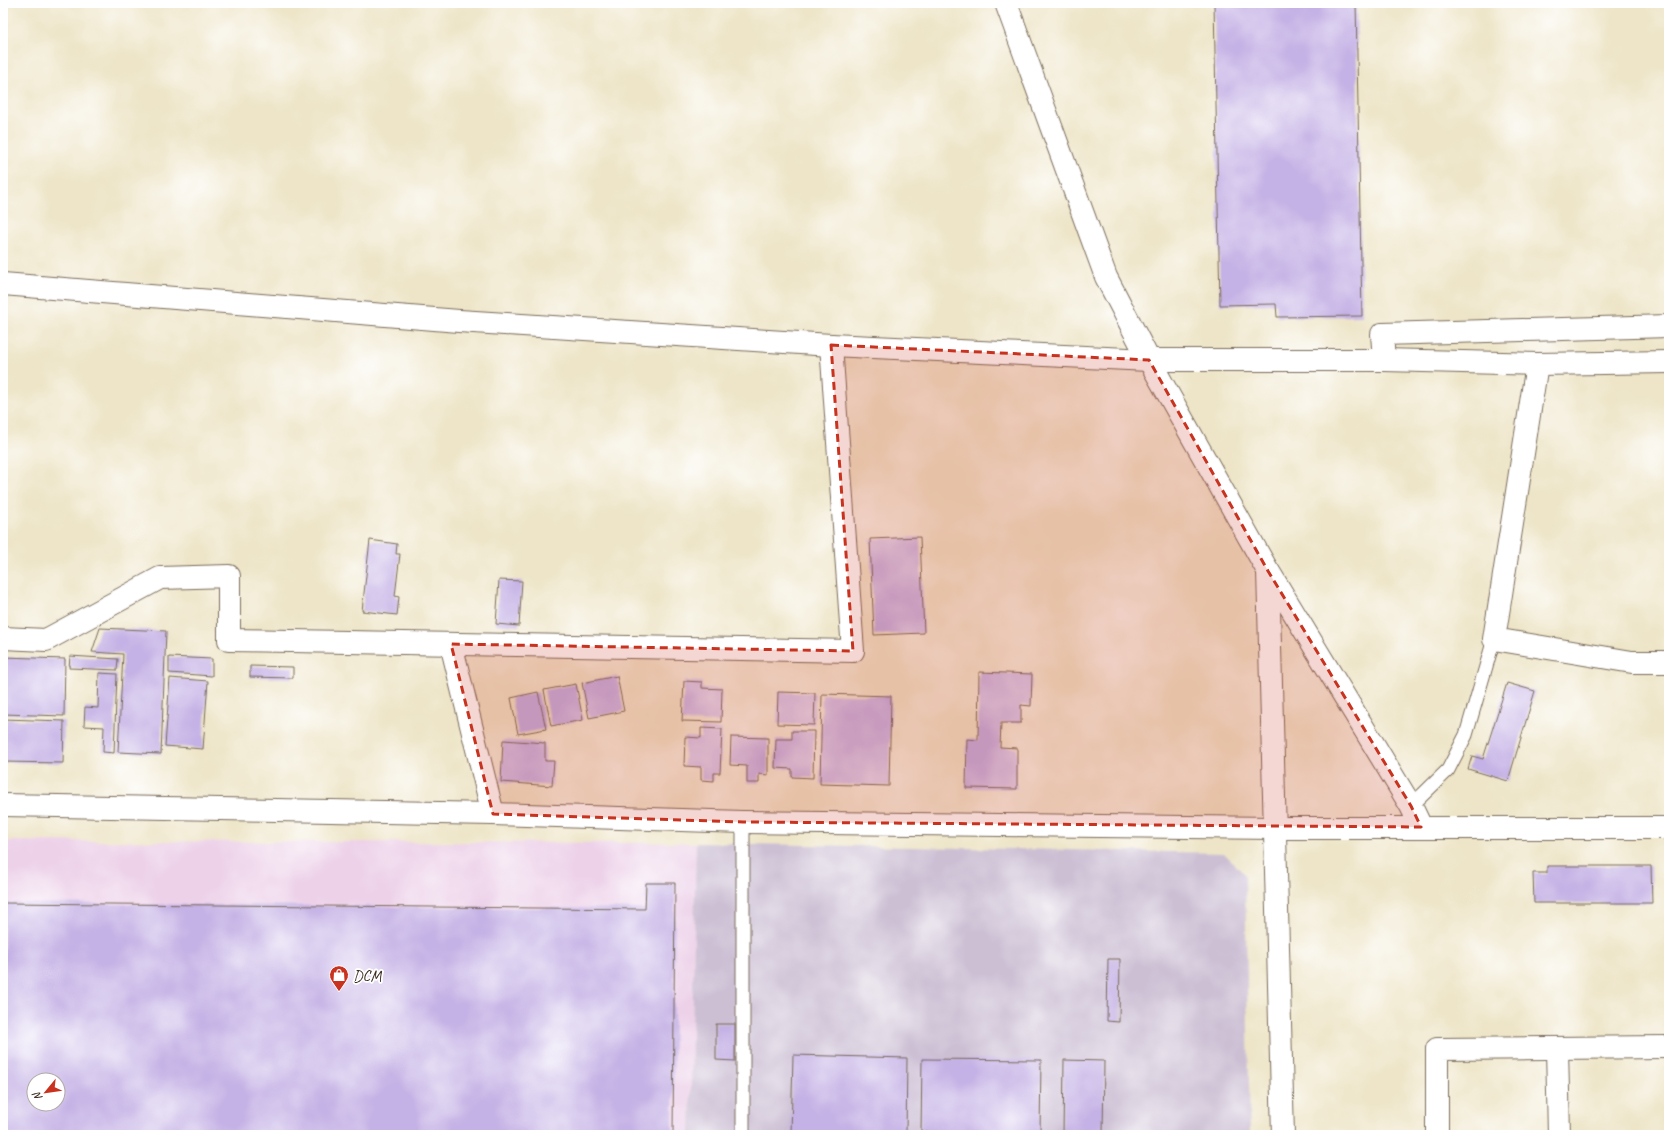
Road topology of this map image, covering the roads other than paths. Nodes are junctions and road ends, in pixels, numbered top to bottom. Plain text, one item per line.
1 (1006, 3) edge
2 (3, 284) edge
3 (1669, 326) edge
4 (831, 345) junction
5 (1149, 360) junction
6 (1384, 360) junction
7 (1669, 362) edge
8 (1537, 364) junction
9 (1268, 571) junction
10 (3, 638) edge
11 (1494, 639) junction
12 (451, 644) junction
13 (1669, 662) edge
14 (3, 805) edge
15 (1412, 806) junction
16 (492, 814) junction
17 (743, 822) junction
18 (1421, 827) junction
19 (1276, 828) junction
20 (1669, 828) edge
21 (1669, 1047) edge
22 (1557, 1048) junction
23 (743, 1135) edge
24 (1283, 1135) edge
25 (1436, 1135) edge
26 (1560, 1135) edge

1 - 5 street
2 - 4 street
3 - 6 street
4 - 5 street
4 - 12 street
5 - 6 street
5 - 9 street
6 - 8 street
7 - 8 street
8 - 11 street
9 - 15 street
9 - 19 street
10 - 12 street
11 - 13 street
11 - 15 lane
12 - 16 street
14 - 16 street
15 - 18 street
16 - 17 street
17 - 19 street
17 - 23 lane
18 - 19 street
18 - 20 street
19 - 24 street
21 - 22 street
22 - 25 street
22 - 26 street

